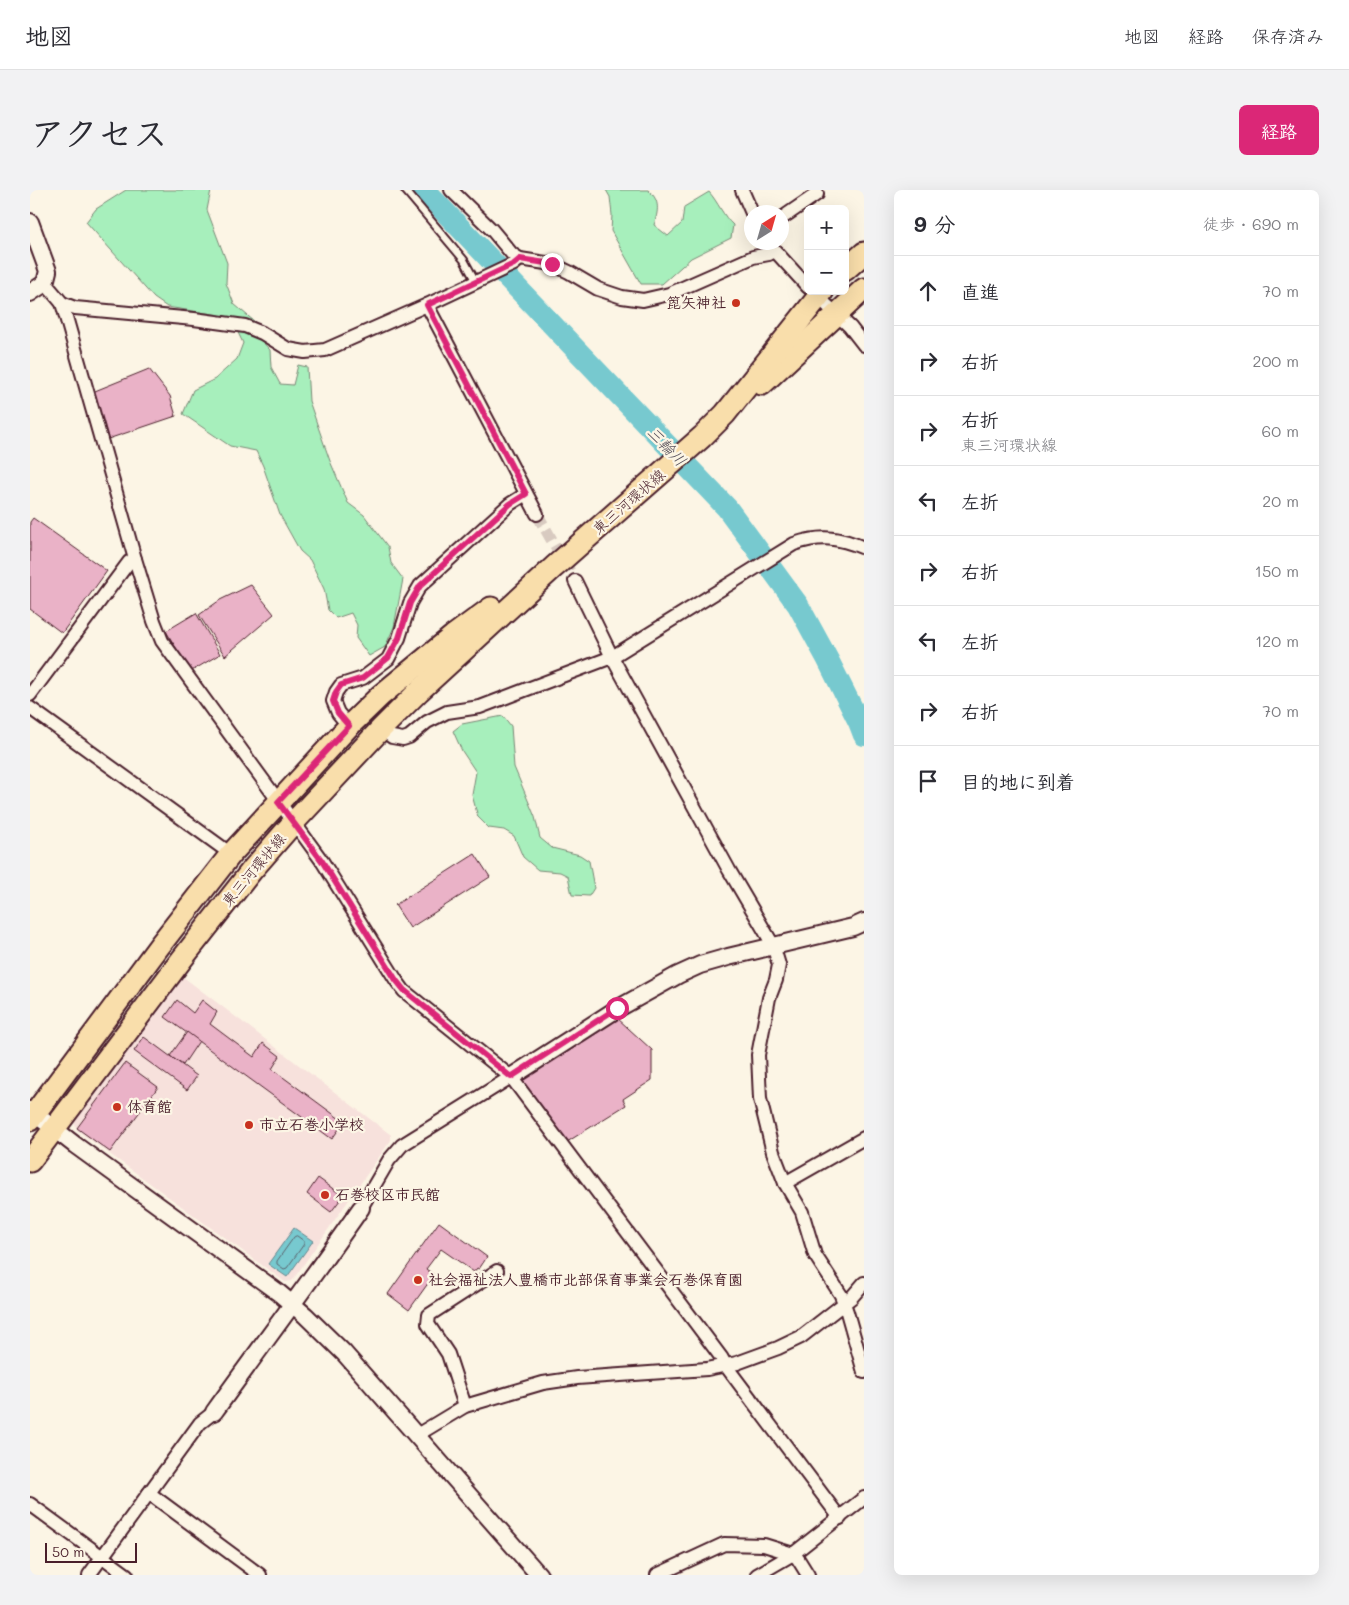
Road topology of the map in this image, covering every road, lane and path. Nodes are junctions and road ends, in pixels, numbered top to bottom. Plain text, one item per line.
1 (405, 190) edge
2 (451, 190) edge
3 (742, 190) edge
4 (816, 190) edge
5 (749, 205) edge
6 (789, 213) edge
7 (30, 222) edge
8 (770, 250) edge
9 (774, 250) edge
10 (864, 253) edge
11 (517, 262) junction
12 (849, 266) edge
13 (480, 280) junction
14 (804, 280) edge
15 (45, 283) junction
16 (864, 288) edge
17 (30, 293) edge
18 (812, 295) edge
19 (819, 295) edge
20 (62, 303) junction
21 (427, 305) junction
22 (837, 314) junction
23 (864, 345) edge
24 (725, 414) junction
25 (526, 494) junction
26 (537, 514) tunnel mouth
27 (864, 548) edge
28 (136, 560) junction
29 (554, 567) junction
30 (575, 581) tunnel mouth
31 (612, 657) junction
32 (30, 695) edge
33 (30, 708) edge
34 (349, 726) junction
35 (381, 728) junction
36 (278, 802) junction
37 (293, 823) junction
38 (232, 854) junction
39 (864, 922) edge
40 (773, 945) junction
41 (511, 1077) junction
42 (32, 1114) edge
43 (54, 1129) junction
44 (864, 1138) edge
45 (30, 1161) edge
46 (786, 1182) junction
47 (361, 1208) joint
48 (498, 1271) dead end
49 (864, 1283) edge
50 (844, 1303) junction
51 (293, 1304) junction
52 (726, 1366) junction
53 (864, 1372) edge
54 (465, 1406) junction
55 (214, 1412) joint
56 (418, 1436) junction
57 (149, 1492) junction
58 (864, 1498) edge
59 (30, 1504) edge
60 (840, 1518) junction
61 (793, 1554) junction
62 (102, 1557) junction
63 (89, 1575) edge
64 (127, 1575) edge
65 (260, 1575) edge
66 (539, 1575) edge
67 (657, 1575) edge
68 (757, 1575) edge
69 (808, 1575) edge

1 - 13 lane
2 - 11 street
3 - 5 street
4 - 6 street
7 - 15 street
8 - 11 street
9 - 14 street
10 - 12 main road
11 - 13 street
13 - 21 street
15 - 17 street
15 - 20 street
16 - 22 main road, 東三河環状線
18 - 24 main road, 東三河環状線
19 - 22 street
20 - 21 street
20 - 28 street
21 - 25 street
22 - 23 street
22 - 24 main road, 東三河環状線
24 - 29 main road, 東三河環状線
25 - 26 street
25 - 34 street
27 - 31 street
28 - 32 street
28 - 36 street
29 - 34 main road, 東三河環状線
29 - 35 main road, 東三河環状線
30 - 31 street
31 - 35 street
31 - 40 street
33 - 38 street
34 - 36 main road, 東三河環状線
35 - 37 main road, 東三河環状線
36 - 37 street
36 - 38 main road, 東三河環状線
37 - 41 street
37 - 43 main road, 東三河環状線
38 - 42 main road, 東三河環状線
39 - 40 street
40 - 41 street
40 - 46 street
41 - 47 street
41 - 52 street
42 - 43 street
43 - 45 main road, 東三河環状線
43 - 51 street
44 - 46 street
46 - 50 street
47 - 51 street
48 - 54 street
49 - 50 street
50 - 52 street
50 - 53 street
51 - 55 street
51 - 56 street
52 - 54 street
52 - 60 street
54 - 56 street
55 - 57 street
56 - 66 street
57 - 62 street
57 - 65 street
58 - 60 street
59 - 62 street
60 - 61 street
61 - 67 street
61 - 68 street
61 - 69 street
62 - 63 street
62 - 64 street

